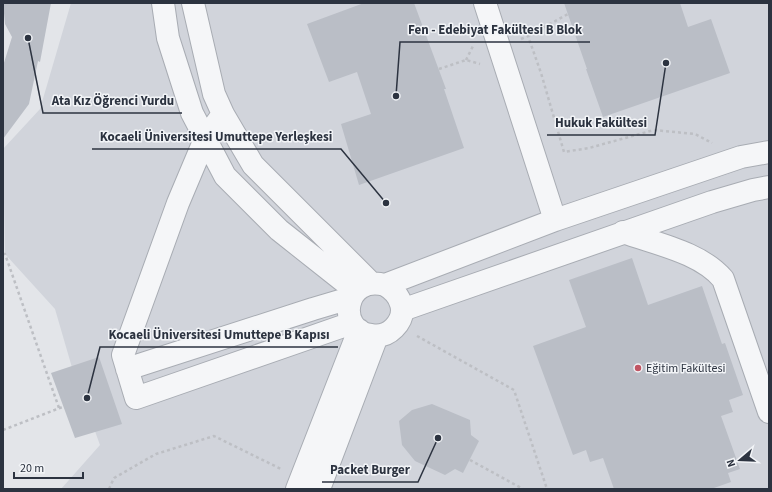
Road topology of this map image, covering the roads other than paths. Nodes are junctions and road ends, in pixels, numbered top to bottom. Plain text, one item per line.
1 (163, 3) edge
2 (193, 3) edge
3 (485, 3) edge
4 (223, 114) junction
5 (205, 139) junction
6 (769, 152) edge
7 (769, 187) edge
8 (555, 220) junction
9 (623, 232) junction
10 (365, 289) junction
11 (399, 318) junction
12 (362, 330) junction
13 (127, 369) junction
14 (769, 412) edge
15 (306, 486) edge

1 - 5 lane
2 - 4 lane
3 - 8 lane
4 - 5 lane
4 - 10 lane
5 - 10 lane
5 - 13 lane
6 - 8 lane
7 - 9 lane
8 - 10 lane
9 - 11 lane
9 - 14 lane
10 - 11 lane
10 - 12 lane
10 - 13 lane
11 - 12 lane
12 - 13 lane
12 - 15 lane

